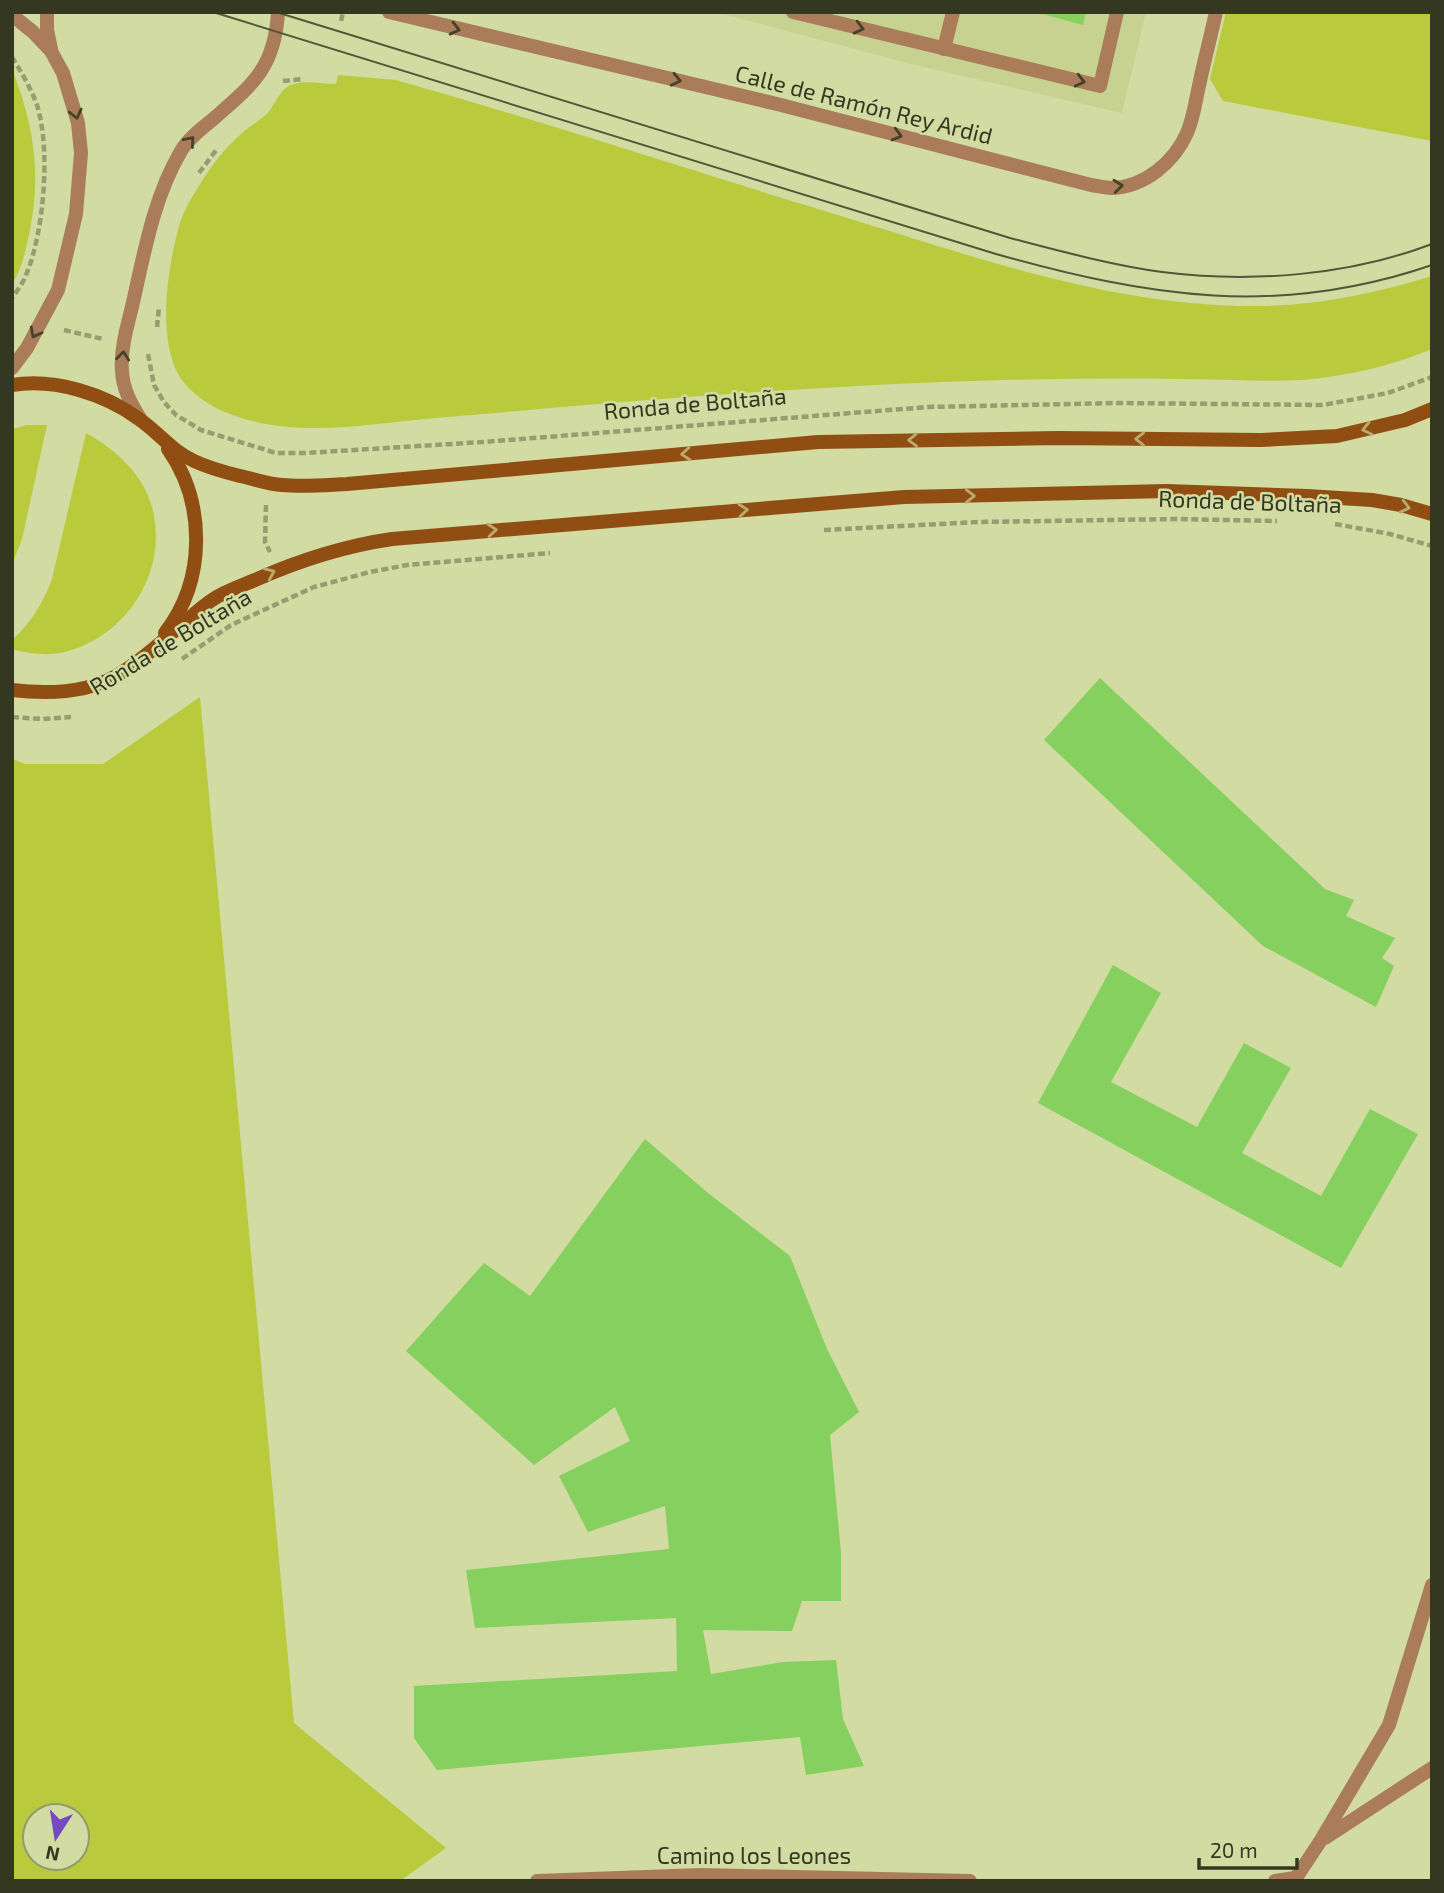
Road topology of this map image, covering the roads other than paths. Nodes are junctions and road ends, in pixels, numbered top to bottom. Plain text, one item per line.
1 (47, 12) edge
2 (278, 12) edge
3 (287, 12) edge
4 (389, 12) edge
5 (793, 12) edge
6 (953, 12) edge
7 (1117, 12) edge
8 (1216, 12) edge
9 (12, 15) edge
10 (828, 16) edge
11 (277, 32) junction
12 (944, 49) junction
13 (51, 51) junction
14 (12, 368) edge
15 (12, 385) edge
16 (1432, 409) edge
17 (141, 420) junction
18 (159, 437) junction
19 (1432, 514) edge
20 (152, 649) junction
21 (12, 690) edge
22 (1432, 1585) edge
23 (1432, 1768) edge
24 (1321, 1840) junction
25 (1295, 1880) edge
26 (537, 1881) edge
27 (970, 1881) edge
28 (1275, 1881) edge

1 - 13 street
2 - 11 street
3 - 11 street
4 -> 8 street, Calle de Ramón Rey Ardid
5 - 10 street
6 - 12 street
12 -> 7 street
9 - 13 street
10 -> 12 street
17 -> 11 street
13 -> 14 street
15 - 17 main road, Ronda de Boltaña
16 -> 18 main road, Ronda de Boltaña
17 - 18 main road, Ronda de Boltaña
18 - 20 main road, Ronda de Boltaña
20 -> 19 main road, Ronda de Boltaña
20 - 21 main road, Ronda de Boltaña
22 - 24 street
23 - 24 street
24 - 25 street
25 - 28 street
26 - 27 street, Camino los Leones

